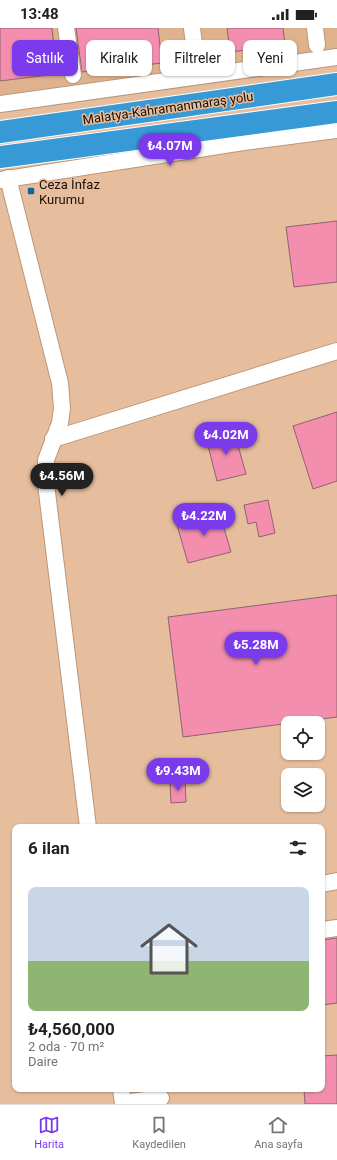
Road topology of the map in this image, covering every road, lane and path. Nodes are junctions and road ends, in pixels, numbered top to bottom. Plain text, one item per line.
1 (66, 28) edge
2 (192, 28) edge
3 (315, 28) edge
4 (68, 40) edge
5 (193, 40) edge
6 (317, 45) dead end
7 (337, 57) edge
8 (337, 84) edge
9 (0, 104) edge
10 (337, 112) edge
11 (337, 130) edge
12 (0, 132) edge
13 (0, 157) edge
14 (4, 179) edge
15 (337, 351) edge
16 (53, 439) junction
17 (88, 824) edge
18 (337, 882) edge
19 (325, 884) edge
20 (337, 928) edge
21 (325, 930) edge
22 (161, 1097) edge
23 (122, 1099) edge

1 - 4 street
2 - 5 street
3 - 6 street
7 - 9 street
8 - 12 highway, Malatya-Kahramanmaraş yolu
10 - 13 highway
11 - 14 street
14 - 16 street
15 - 16 street
16 - 17 street
18 - 19 street
20 - 21 street
22 - 23 street

